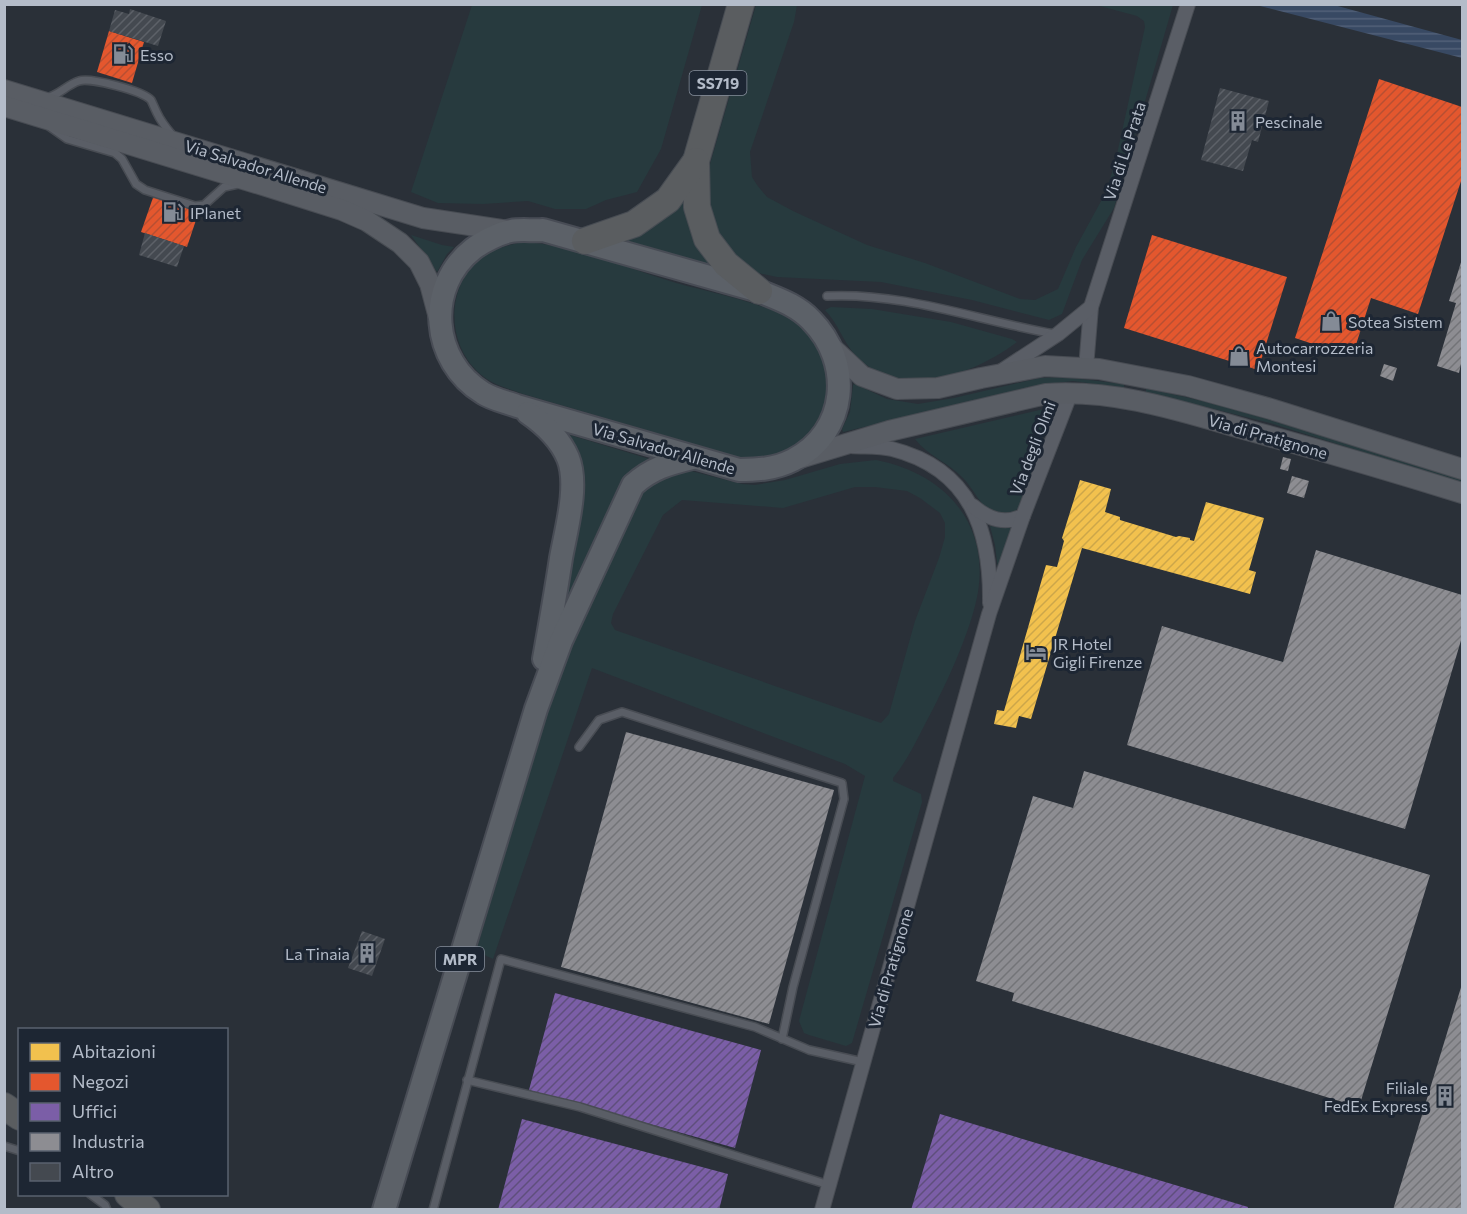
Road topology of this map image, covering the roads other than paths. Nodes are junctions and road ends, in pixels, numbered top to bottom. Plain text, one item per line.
1 (741, 4) edge
2 (1188, 4) edge
3 (4, 90) edge
4 (35, 99) junction
5 (4, 106) edge
6 (42, 118) junction
7 (189, 145) junction
8 (696, 161) junction
9 (266, 186) junction
10 (510, 231) junction
11 (585, 241) junction
12 (759, 291) junction
13 (827, 296) dead end
14 (1091, 307) junction
15 (439, 318) junction
16 (1058, 334) junction
17 (827, 343) junction
18 (1086, 368) junction
19 (993, 376) junction
20 (1071, 392) junction
21 (517, 406) junction
22 (839, 445) junction
23 (694, 458) junction
24 (794, 460) junction
25 (1462, 469) edge
26 (1462, 493) edge
27 (969, 502) junction
28 (1023, 516) junction
29 (989, 614) junction
30 (536, 709) junction
31 (957, 727) joint
32 (579, 747) dead end
33 (782, 1039) junction
34 (863, 1062) junction
35 (467, 1080) junction
36 (4, 1106) edge
37 (18, 1116) edge
38 (829, 1185) junction
39 (92, 1196) edge
40 (131, 1196) edge
41 (107, 1209) edge
42 (147, 1209) edge
43 (384, 1209) edge
44 (433, 1209) edge
45 (822, 1209) edge

1 - 8 highway, SS719
2 - 14 street, Via di Le Prata
3 - 4 main road, Via Salvador Allende
4 - 7 main road, Via Salvador Allende
4 - 7 lane
5 - 6 main road, Via Salvador Allende
6 - 9 main road, Via Salvador Allende
6 - 9 lane
7 - 10 main road, Via Salvador Allende
8 - 11 highway, SS719
8 - 12 highway, SS719
9 - 15 main road, Via Salvador Allende
10 - 11 main road, Via Salvador Allende
10 - 15 main road, Via Salvador Allende
11 - 12 main road, Via Salvador Allende
12 - 17 main road, Via Salvador Allende
13 - 16 lane
14 - 16 street
14 - 18 street, Via di Le Prata
15 - 21 main road, Via Salvador Allende
16 - 19 street
17 - 19 main road, Via Salvador Allende
17 - 24 main road, Via Salvador Allende
18 - 19 main road, Via Salvador Allende
18 - 25 main road, Via di Pratignone
20 - 22 main road, Via Salvador Allende
20 - 26 main road, Via di Pratignone
20 - 28 street, Via degli Olmi
21 - 23 main road, Via Salvador Allende
21 - 30 main road, MPR
22 - 24 main road, Via Salvador Allende
22 - 27 street, Via degli Olmi
23 - 24 main road, Via Salvador Allende
23 - 30 main road, MPR
27 - 28 street, Via degli Olmi
27 - 29 street, Via degli Olmi
28 - 29 street, Via degli Olmi
29 - 31 street, Via degli Olmi
30 - 43 main road, MPR
31 - 34 street, Via di Pratignone
32 - 33 lane
33 - 34 lane
33 - 35 lane
34 - 38 street, Via di Pratignone
35 - 38 lane
35 - 44 lane
36 - 37 highway
38 - 45 street, Via di Pratignone
39 - 41 lane
40 - 42 highway

